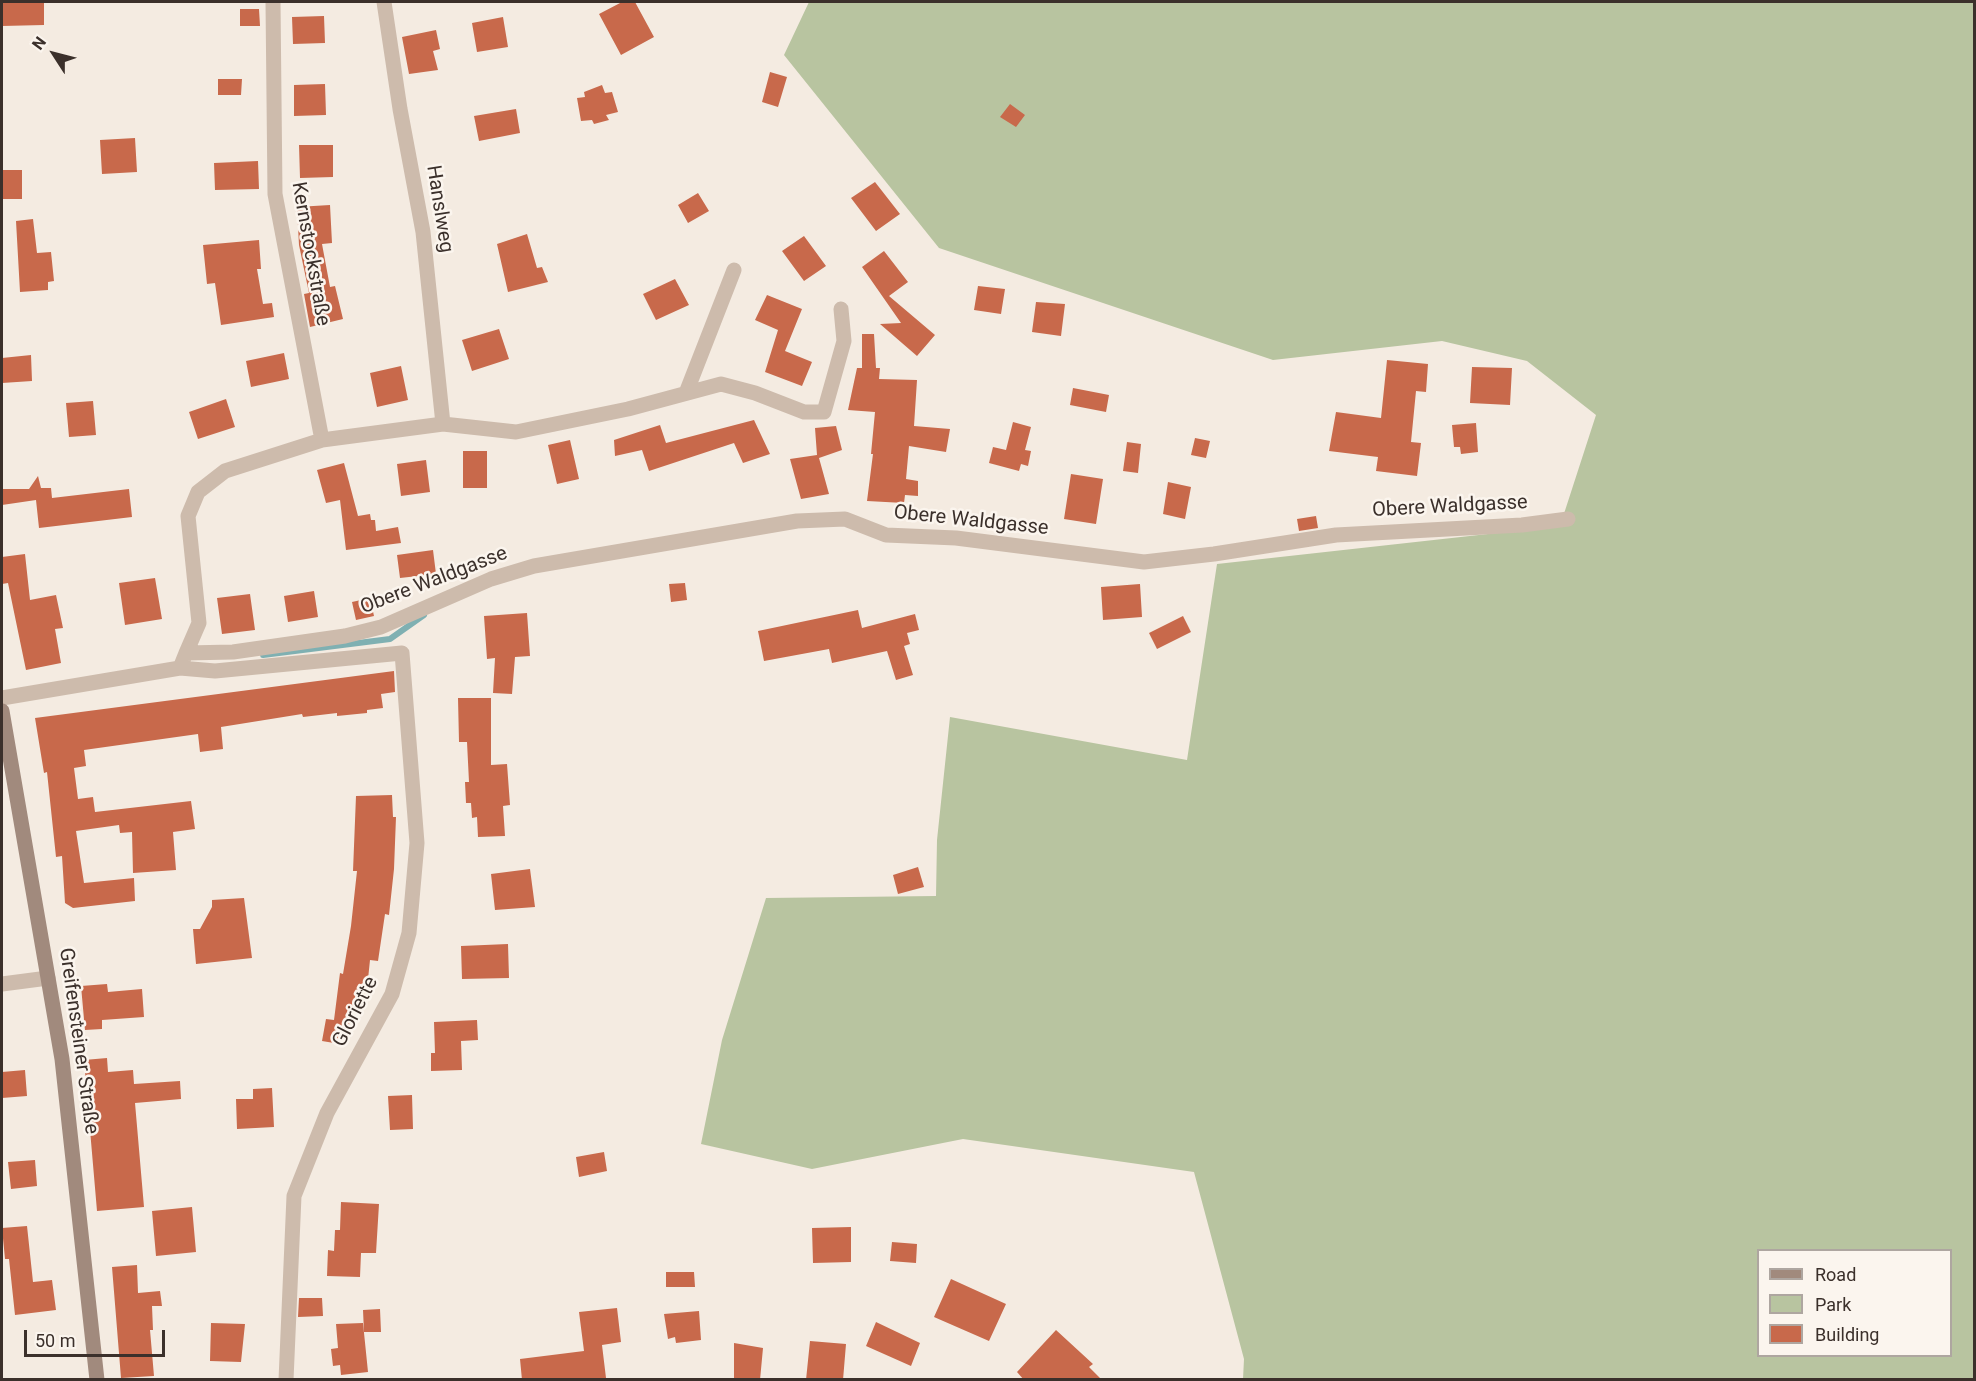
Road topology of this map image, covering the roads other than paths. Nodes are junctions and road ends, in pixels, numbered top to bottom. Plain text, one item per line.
1 (273, 2) edge
2 (384, 2) edge
3 (734, 270) dead end
4 (841, 309) dead end
5 (686, 393) junction
6 (443, 424) junction
7 (322, 440) junction
8 (1568, 519) dead end
9 (186, 653) junction
10 (180, 668) junction
11 (2, 698) edge
12 (2, 711) edge
13 (48, 978) junction
14 (2, 984) edge
15 (97, 1380) edge
16 (286, 1380) edge

1 - 7 street, Kernstockstraße
2 - 6 street, Hanslweg
3 - 5 street
4 - 5 street
5 - 6 street
6 - 7 street
7 - 9 street
8 - 9 street, Obere Waldgasse
9 - 10 street
10 - 11 street
10 - 16 street, Gloriette
12 - 13 main road, Greifensteiner Straße
13 - 14 street
13 - 15 main road, Greifensteiner Straße

